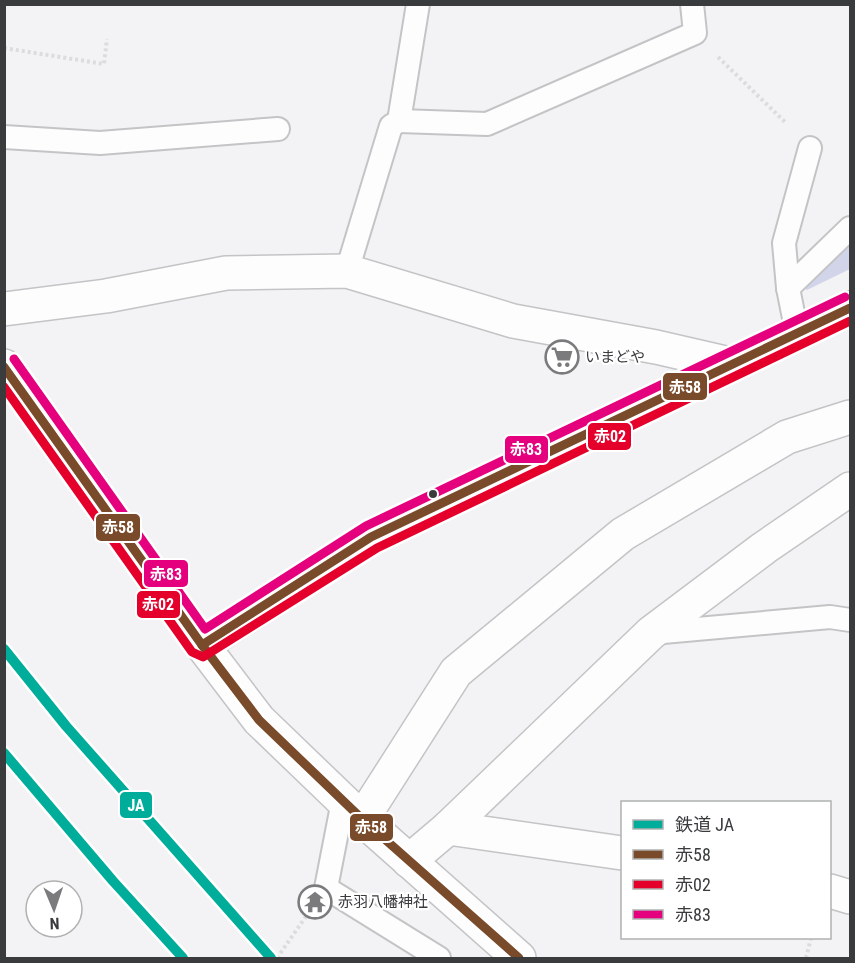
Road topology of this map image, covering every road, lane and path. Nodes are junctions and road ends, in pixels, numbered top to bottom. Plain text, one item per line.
1 (418, 4) edge
2 (692, 4) edge
3 (694, 33) junction
4 (107, 39) dead end
5 (4, 48) edge
6 (399, 121) junction
7 (278, 129) dead end
8 (4, 137) edge
9 (810, 148) joint
10 (850, 228) edge
11 (347, 271) junction
12 (788, 288) junction
13 (850, 308) edge
14 (4, 309) edge
15 (796, 333) junction
16 (730, 364) junction
17 (4, 366) edge
18 (850, 417) edge
19 (850, 489) edge
20 (850, 620) edge
21 (651, 633) junction
22 (202, 645) junction
23 (353, 810) junction
24 (448, 828) junction
25 (621, 853) edge
26 (409, 861) junction
27 (326, 888) junction
28 (831, 891) edge
29 (850, 897) edge
30 (811, 939) edge
31 (277, 958) edge
32 (439, 958) edge
33 (519, 958) edge
34 (806, 958) edge

1 - 6 lane
2 - 3 lane
3 - 6 lane
3 - 9 path
4 - 5 path
6 - 11 lane
7 - 8 lane
9 - 12 lane
10 - 12 lane
11 - 14 street
11 - 16 street
12 - 15 lane
13 - 15 street
15 - 16 street
16 - 22 street
17 - 22 street
18 - 23 street
19 - 21 street
20 - 21 lane
21 - 24 street
22 - 23 street
23 - 26 street
23 - 27 lane
24 - 25 street
24 - 26 street
26 - 33 street
27 - 31 path
27 - 32 lane
28 - 29 street
30 - 34 path

